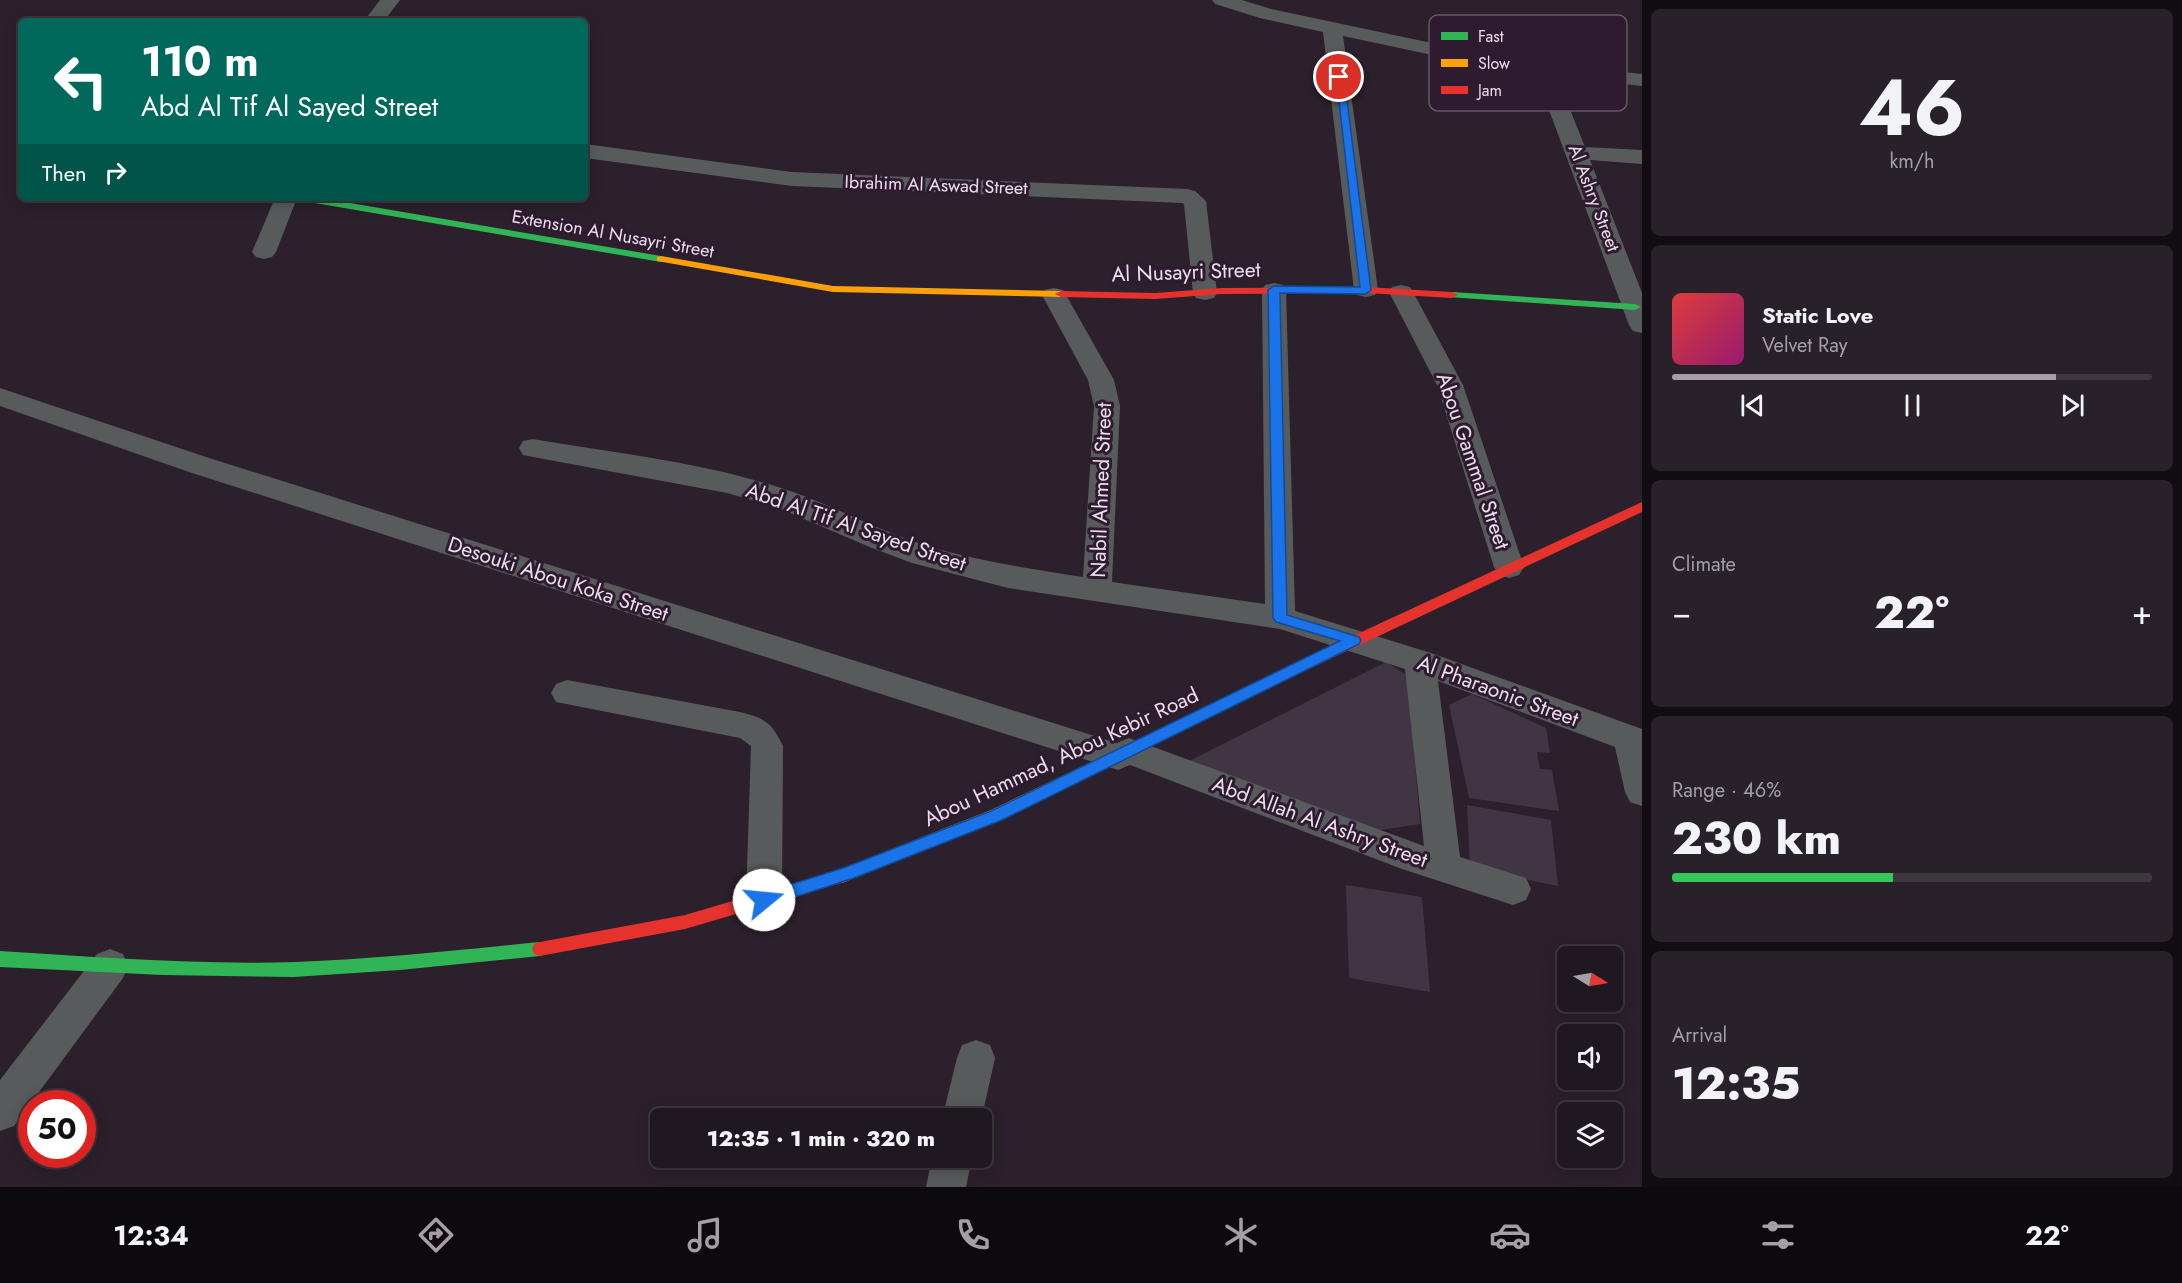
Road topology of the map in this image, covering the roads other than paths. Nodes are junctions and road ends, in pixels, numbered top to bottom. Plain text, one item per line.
1 (390, 0) edge
2 (1222, 0) edge
3 (376, 18) edge
4 (1332, 28) junction
5 (1429, 48) edge
6 (1627, 79) edge
7 (1642, 80) edge
8 (1560, 111) edge
9 (588, 151) edge
10 (1577, 153) junction
11 (1642, 157) edge
12 (285, 201) edge
13 (320, 201) edge
14 (264, 252) dead end
15 (810, 287) joint
16 (1274, 290) junction
17 (1366, 290) junction
18 (1401, 291) junction
19 (1205, 293) junction
20 (1054, 295) junction
21 (1640, 318) edge
22 (0, 397) edge
23 (534, 448) dead end
24 (1642, 507) edge
25 (1509, 567) junction
26 (1098, 590) junction
27 (1280, 618) junction
28 (1354, 640) junction
29 (1420, 662) junction
30 (567, 693) dead end
31 (1636, 741) edge
32 (1123, 754) junction
33 (1642, 792) edge
34 (1444, 868) junction
35 (1513, 889) dead end
36 (764, 900) junction
37 (0, 958) edge
38 (110, 966) junction
39 (976, 1059) dead end
40 (965, 1108) edge
41 (0, 1112) edge
42 (950, 1168) edge
43 (946, 1187) edge

1 - 3 street
2 - 4 street
4 - 5 street
4 - 17 street
6 - 7 street
8 - 10 street, Al Ashry Street
9 - 19 street, Ibrahim Al Aswad Street
10 - 11 street
10 - 21 street, Al Ashry Street
12 - 14 street
13 - 15 street, Extension Al Nusayri Street
15 - 20 street, Al Nusayri Street
16 - 17 street, Al Nusayri Street
16 - 19 street, Al Nusayri Street
16 - 27 street
17 - 18 street, Al Nusayri Street
18 - 21 street, Al Nusayri Street
18 - 25 street, Abou Gammal Street
19 - 20 street, Al Nusayri Street
20 - 26 street, Nabil Ahmed Street
22 - 32 street, Desouki Abou Koka Street
23 - 26 street, Abd Al Tif Al Sayed Street
24 - 25 street, Abou Hammad, Abou Kebir Road
25 - 28 street, Abou Hammad, Abou Kebir Road
26 - 27 street, Abd Al Tif Al Sayed Street
27 - 28 street, Abd Al Tif Al Sayed Street
28 - 29 street, Al Pharaonic Street
28 - 32 street, Abou Hammad, Abou Kebir Road
29 - 31 street, Al Pharaonic Street
29 - 34 street
30 - 36 street
31 - 33 street
32 - 34 street, Abd Allah Al Ashry Street
32 - 36 street, Abou Hammad, Abou Kebir Road
34 - 35 street, Abd Allah Al Ashry Street
36 - 38 street, Abou Hammad, Abou Kebir Road
37 - 38 street, Abou Hammad, Abou Kebir Road
38 - 41 street
39 - 40 street
42 - 43 street

